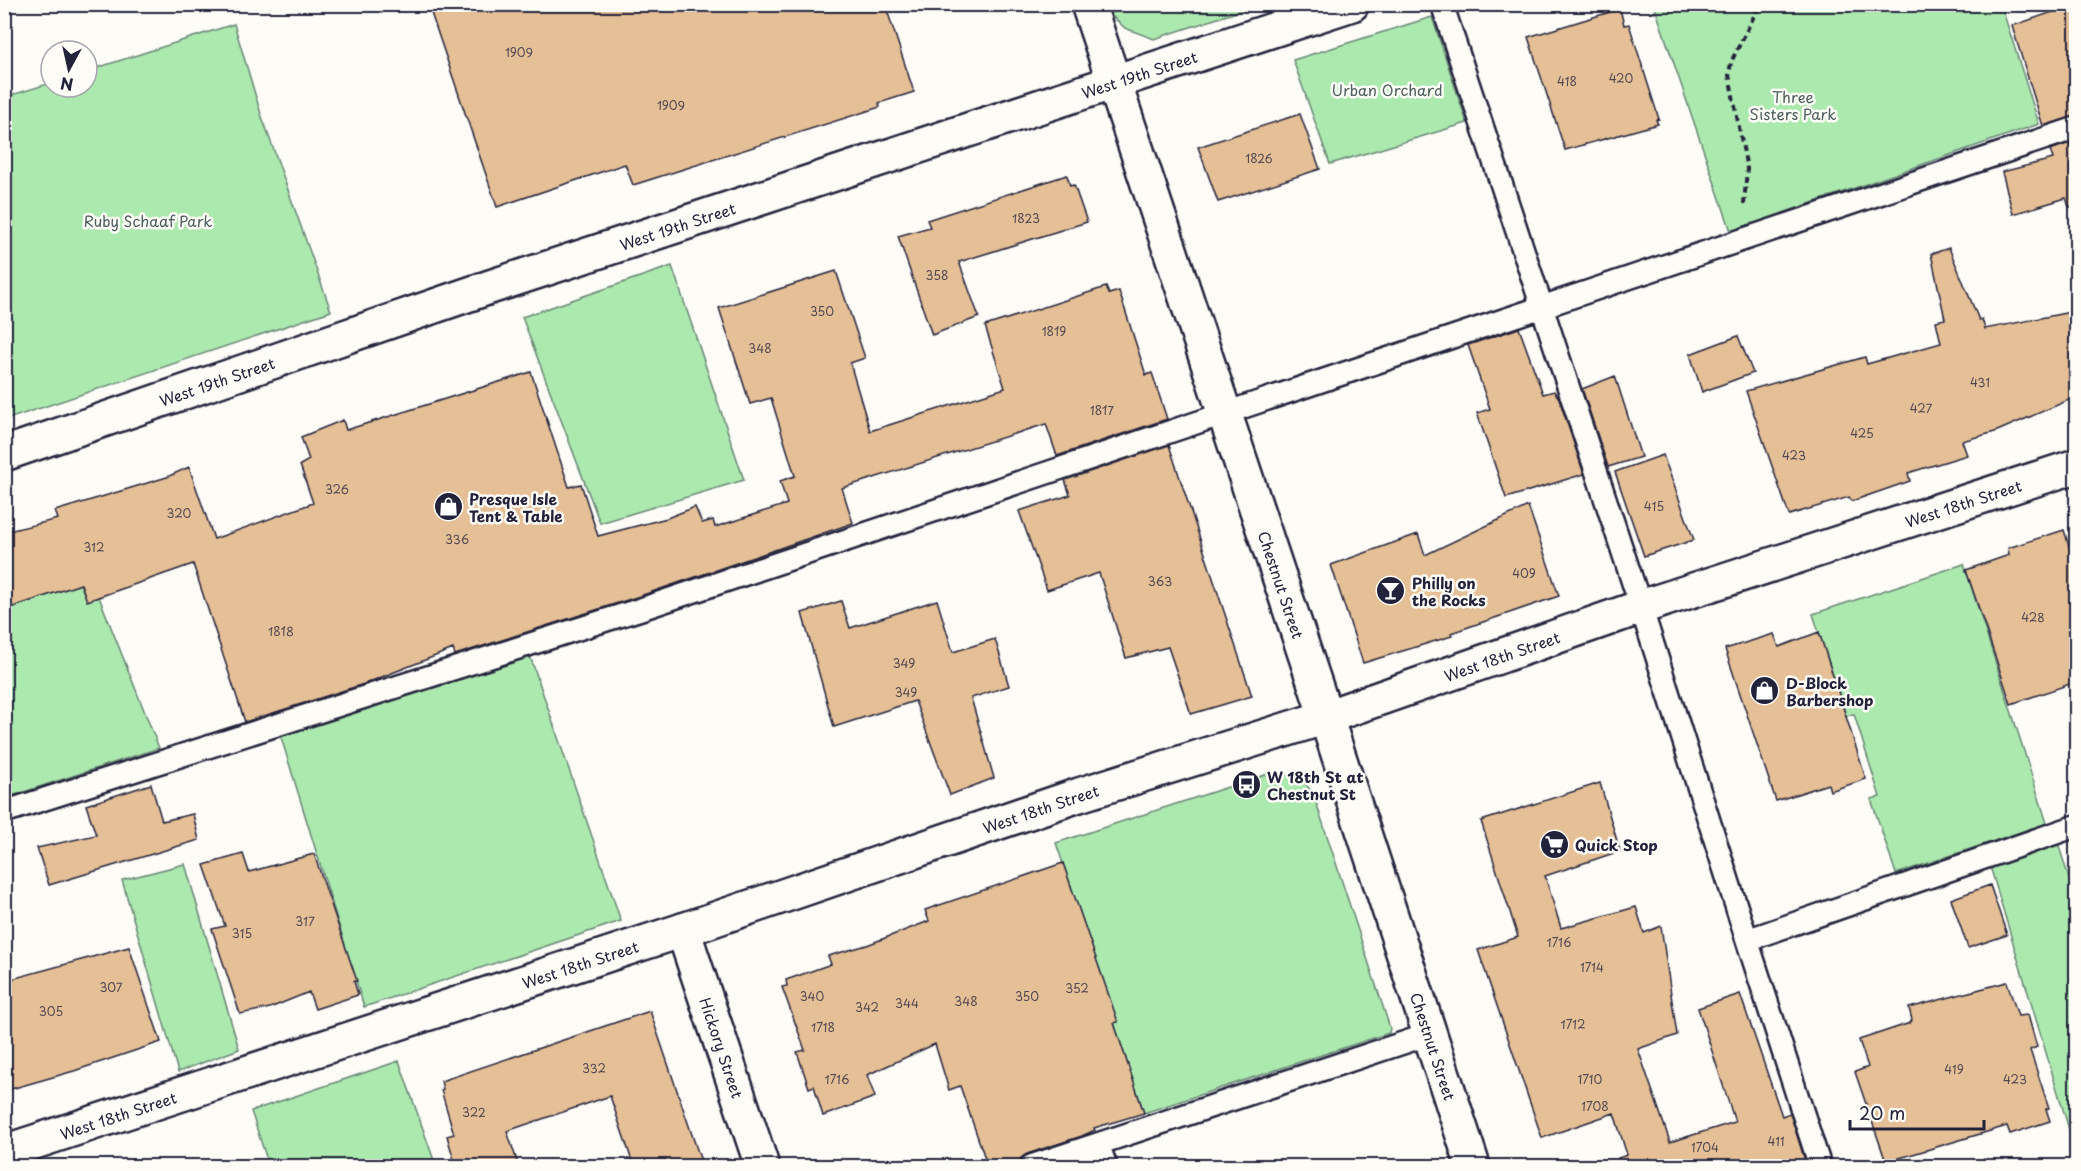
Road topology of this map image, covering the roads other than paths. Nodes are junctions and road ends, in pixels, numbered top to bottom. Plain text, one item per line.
1 (1088, 4) edge
2 (1352, 4) edge
3 (1442, 4) edge
4 (1113, 83) junction
5 (2076, 128) edge
6 (1542, 306) junction
7 (1223, 413) junction
8 (4, 454) edge
9 (2076, 466) edge
10 (1641, 607) junction
11 (1326, 717) junction
12 (4, 812) edge
13 (2076, 826) edge
14 (683, 930) junction
15 (1747, 940) junction
16 (1430, 1034) junction
17 (1098, 1144) junction
18 (4, 1152) edge
19 (762, 1167) edge
20 (1031, 1167) edge
21 (1106, 1167) edge
22 (1473, 1167) edge
23 (1820, 1167) edge

1 - 4 street, Chestnut Street
2 - 4 street, West 19th Street
3 - 6 lane
4 - 7 street, Chestnut Street
4 - 8 street, West 19th Street
5 - 6 lane
6 - 7 lane
6 - 10 lane
7 - 11 street, Chestnut Street
7 - 12 lane
9 - 10 street, West 18th Street
10 - 11 street, West 18th Street
10 - 15 lane
11 - 14 street, West 18th Street
11 - 16 street, Chestnut Street
13 - 15 lane
14 - 18 street, West 18th Street
14 - 19 street, Hickory Street
15 - 23 lane
16 - 17 lane
16 - 22 street, Chestnut Street
17 - 20 lane
17 - 21 lane

